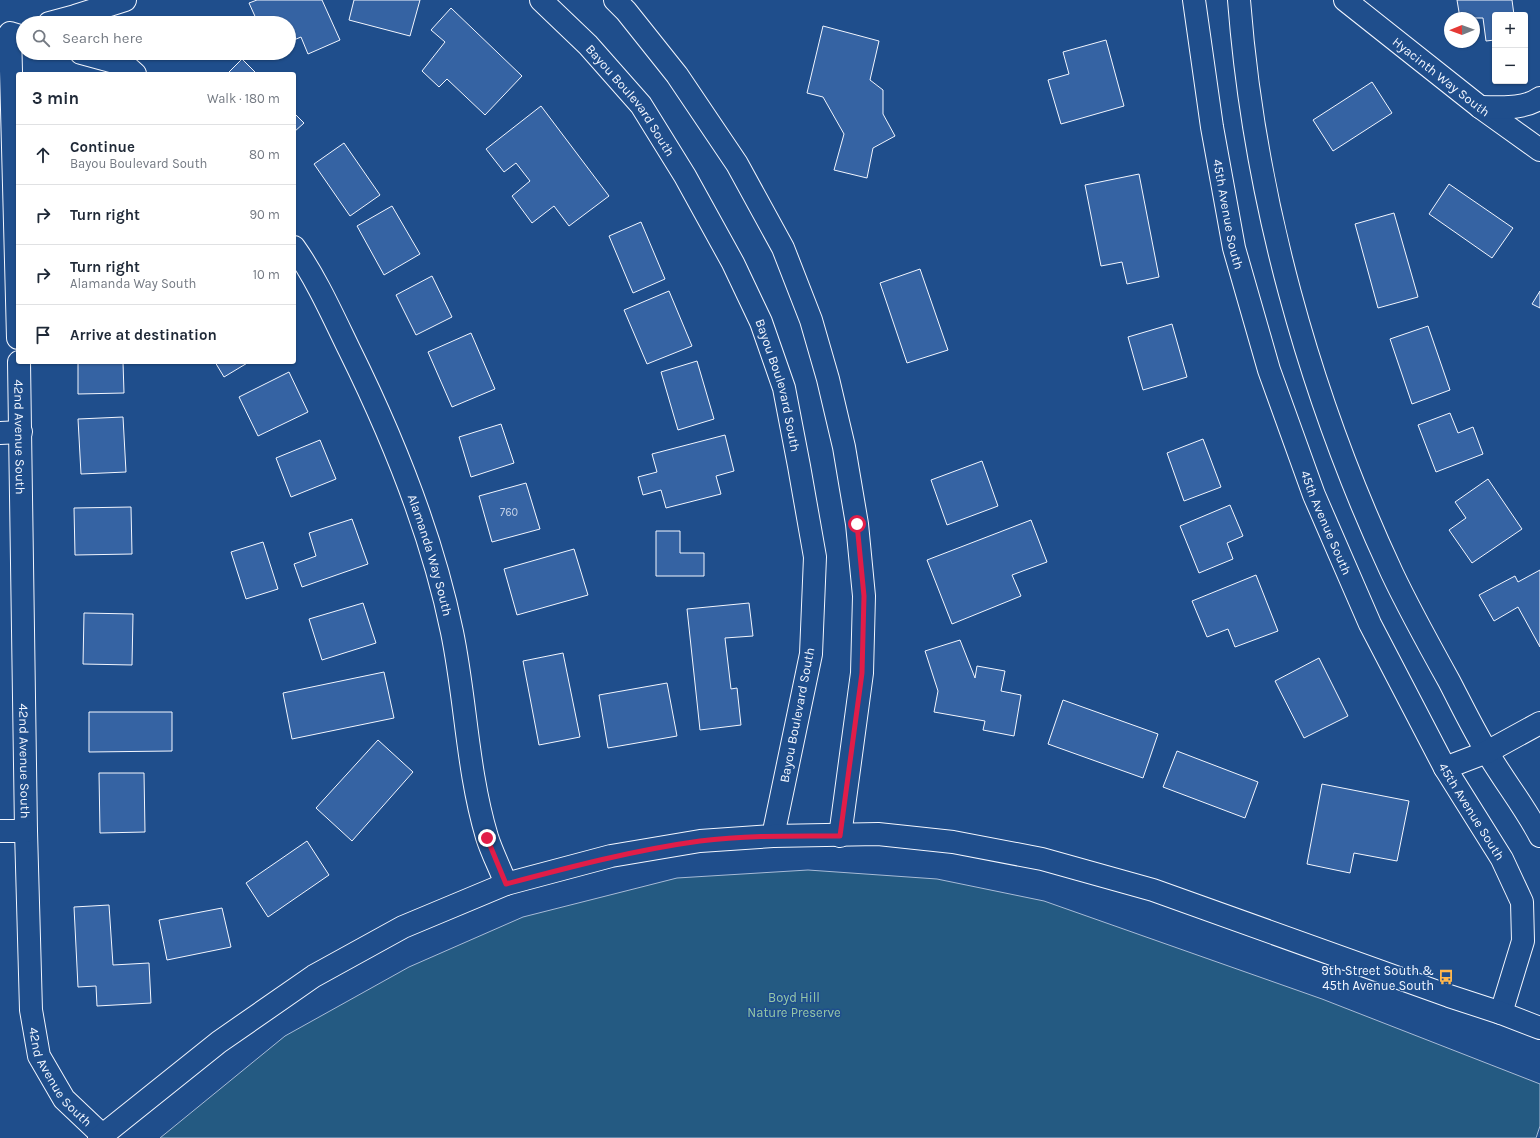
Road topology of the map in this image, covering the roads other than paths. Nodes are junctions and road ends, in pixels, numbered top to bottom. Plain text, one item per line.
1 (125, 0) edge
2 (541, 0) edge
3 (614, 0) edge
4 (1194, 0) edge
5 (1239, 0) edge
6 (1345, 0) edge
7 (75, 16) edge
8 (14, 33) edge
9 (105, 60) edge
10 (132, 72) edge
11 (1540, 98) edge
12 (1480, 107) junction
13 (1540, 150) edge
14 (16, 186) edge
15 (296, 250) edge
16 (19, 364) edge
17 (10, 432) edge
18 (1540, 723) edge
19 (1487, 752) junction
20 (1445, 768) junction
21 (0, 831) edge
22 (26, 831) junction
23 (773, 836) junction
24 (840, 836) junction
25 (1540, 836) edge
26 (506, 884) junction
27 (1502, 1013) junction
28 (1540, 1028) edge
29 (101, 1136) edge

1 - 7 street
2 - 23 street, Bayou Boulevard South
3 - 24 street
4 - 20 street, 45th Avenue South
5 - 19 street
6 - 12 street, Hyacinth Way South
8 - 14 street
9 - 10 street
11 - 12 street
12 - 13 street, Hyacinth Way South
15 - 26 street, Alamanda Way South
16 - 17 street, 42nd Avenue South
17 - 22 street, 42nd Avenue South
18 - 19 street
19 - 20 street
19 - 25 street
20 - 27 street, 45th Avenue South
21 - 22 street
22 - 29 street, 42nd Avenue South
23 - 24 street
23 - 26 street
24 - 27 street
26 - 29 street
27 - 28 street

